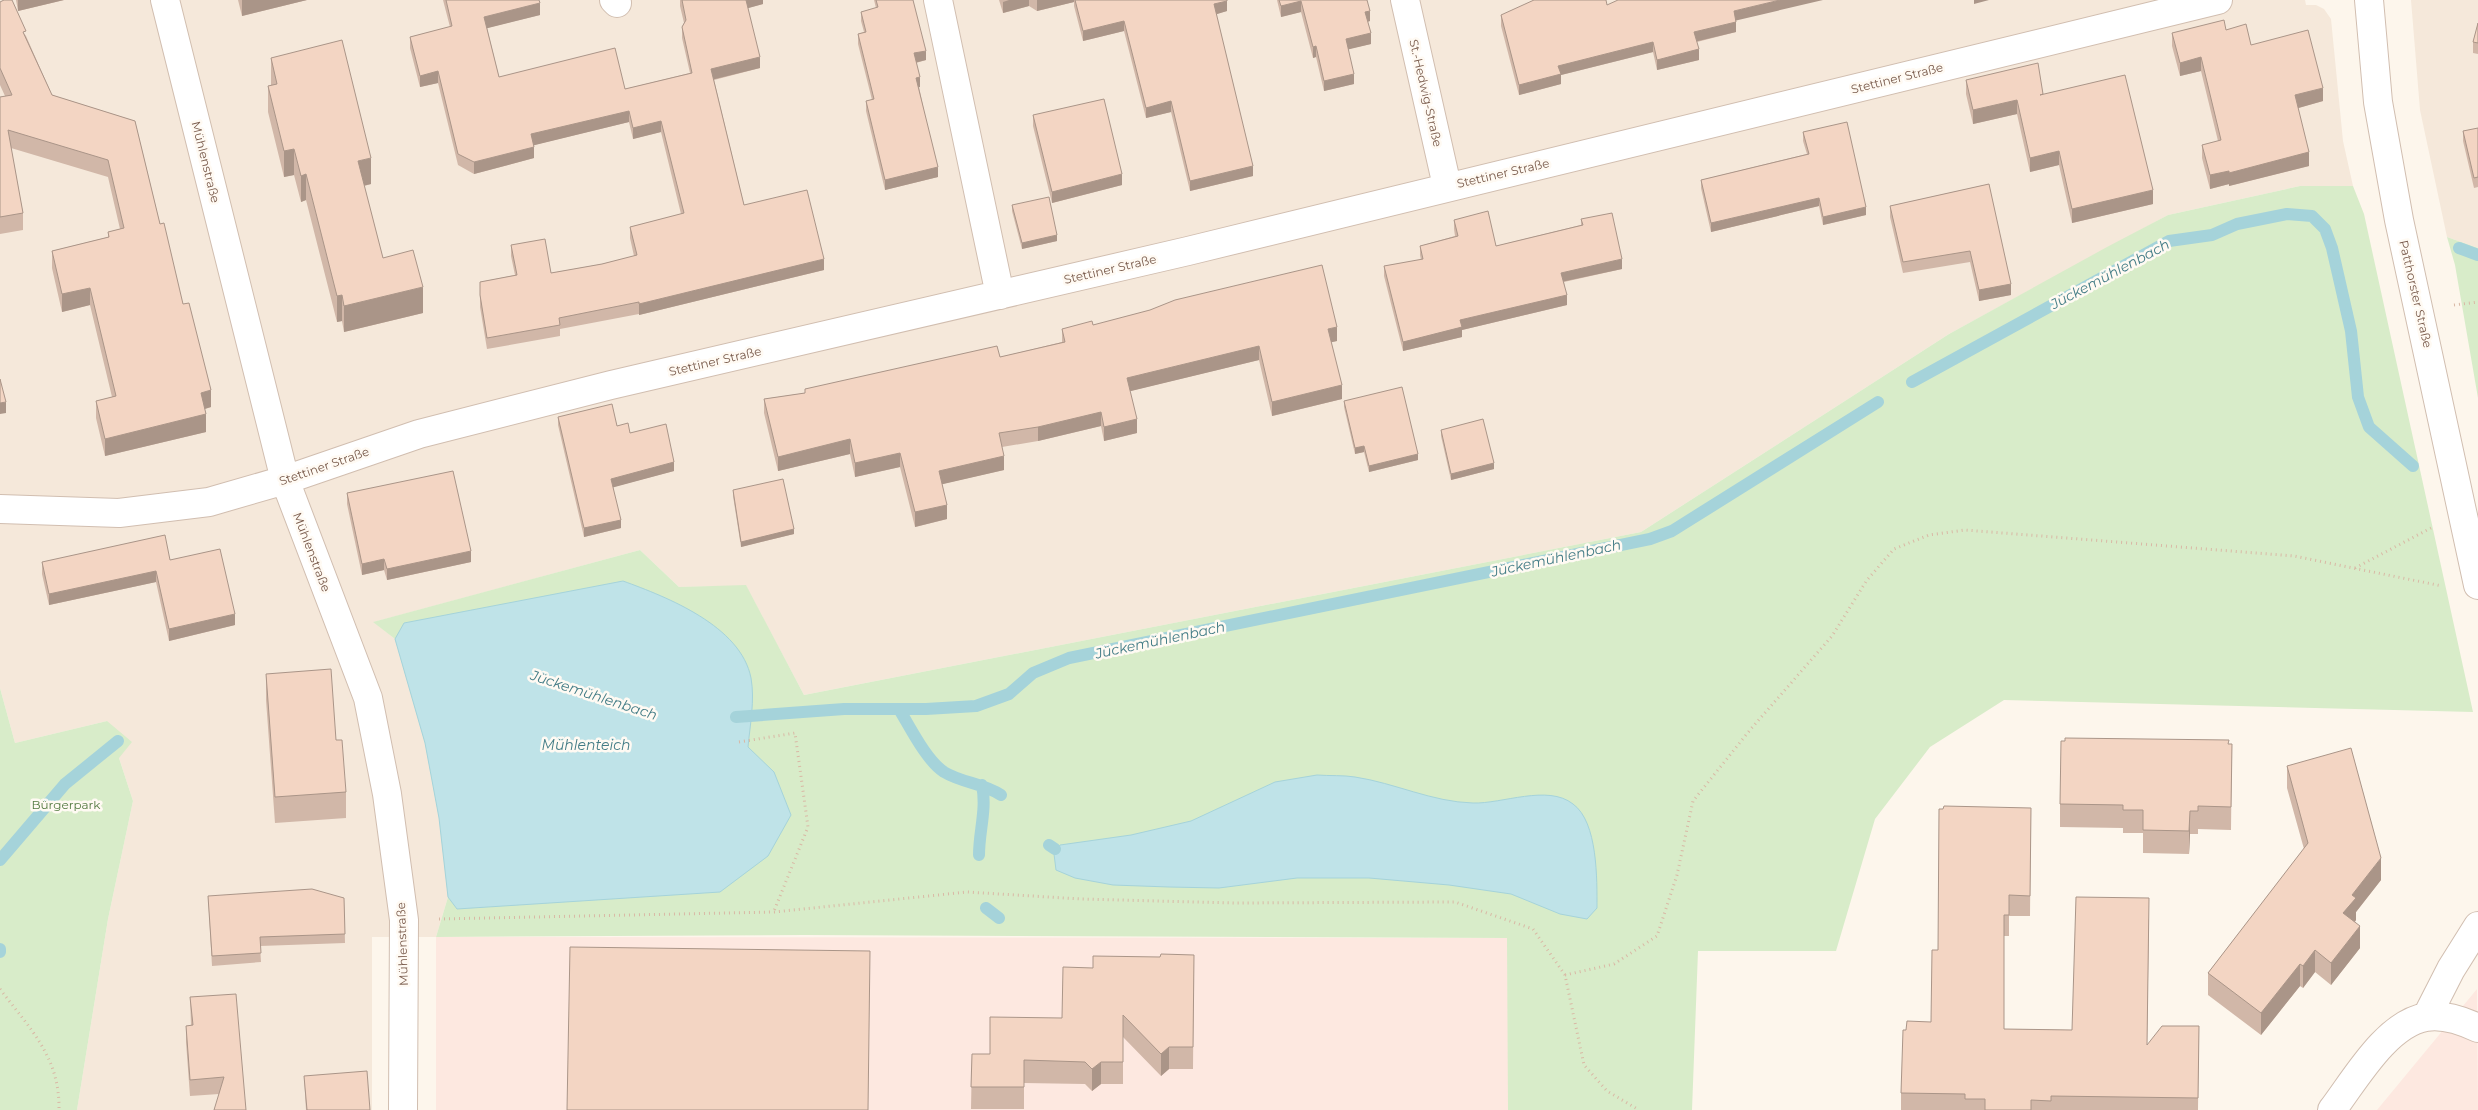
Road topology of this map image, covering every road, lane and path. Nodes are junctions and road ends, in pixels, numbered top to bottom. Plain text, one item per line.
1 (165, 0) edge
2 (938, 0) edge
3 (1405, 0) edge
4 (2218, 0) edge
5 (2369, 0) edge
6 (1447, 186) junction
7 (1000, 295) junction
8 (285, 480) junction
9 (0, 509) edge
10 (2437, 525) dead end
11 (2354, 568) junction
12 (2478, 583) edge
13 (739, 742) dead end
14 (774, 912) junction
15 (404, 920) junction
16 (2478, 926) edge
17 (1565, 975) junction
18 (0, 989) edge
19 (2427, 1016) junction
20 (2478, 1028) edge
21 (59, 1110) edge
22 (403, 1110) edge
23 (1639, 1110) edge
24 (2332, 1110) edge

1 - 8 street, Mühlenstraße
2 - 7 street
3 - 6 street, St.-Hedwig-Straße
4 - 6 street, Stettiner Straße
5 - 12 street, Patthorster Straße
6 - 7 street, Stettiner Straße
7 - 8 street, Stettiner Straße
8 - 9 street, Stettiner Straße
8 - 15 street, Mühlenstraße
10 - 11 path
11 - 12 path
11 - 17 path
13 - 14 path
14 - 15 path
14 - 17 path
15 - 22 street, Mühlenstraße
16 - 19 street
17 - 23 path
18 - 21 path
19 - 20 street
19 - 24 street

